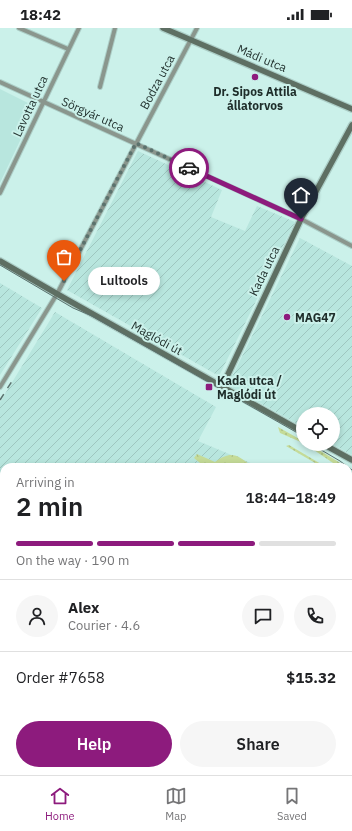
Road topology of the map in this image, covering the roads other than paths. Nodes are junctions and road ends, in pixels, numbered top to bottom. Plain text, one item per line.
1 (19, 28) edge
2 (79, 28) edge
3 (115, 28) edge
4 (162, 28) edge
5 (197, 28) edge
6 (191, 40) junction
7 (68, 49) junction
8 (0, 82) edge
9 (100, 87) dead end
10 (43, 102) junction
11 (352, 109) edge
12 (352, 125) edge
13 (136, 143) junction
14 (0, 193) edge
15 (301, 219) junction
16 (352, 246) edge
17 (0, 261) edge
18 (57, 294) junction
19 (0, 387) edge
20 (222, 387) junction
21 (296, 428) edge
22 (336, 451) edge
23 (352, 460) edge

1 - 7 street
2 - 7 street, Lavotta utca
3 - 9 street
4 - 6 street, Mádi utca
5 - 6 street, Bodza utca
6 - 11 street, Mádi utca
6 - 13 street, Bodza utca
7 - 10 street, Lavotta utca
8 - 10 street, Sörgyár utca
10 - 13 street, Sörgyár utca
10 - 14 street, Lavotta utca
12 - 15 street, Kada utca
13 - 15 street, Sörgyár utca
13 - 18 street, Bodza utca
15 - 16 street, Sörgyár utca
15 - 20 street, Kada utca
17 - 18 street, Maglódi út
18 - 19 street, Bodza utca
18 - 20 street, Maglódi út
20 - 21 street, Maglódi út
22 - 23 street

